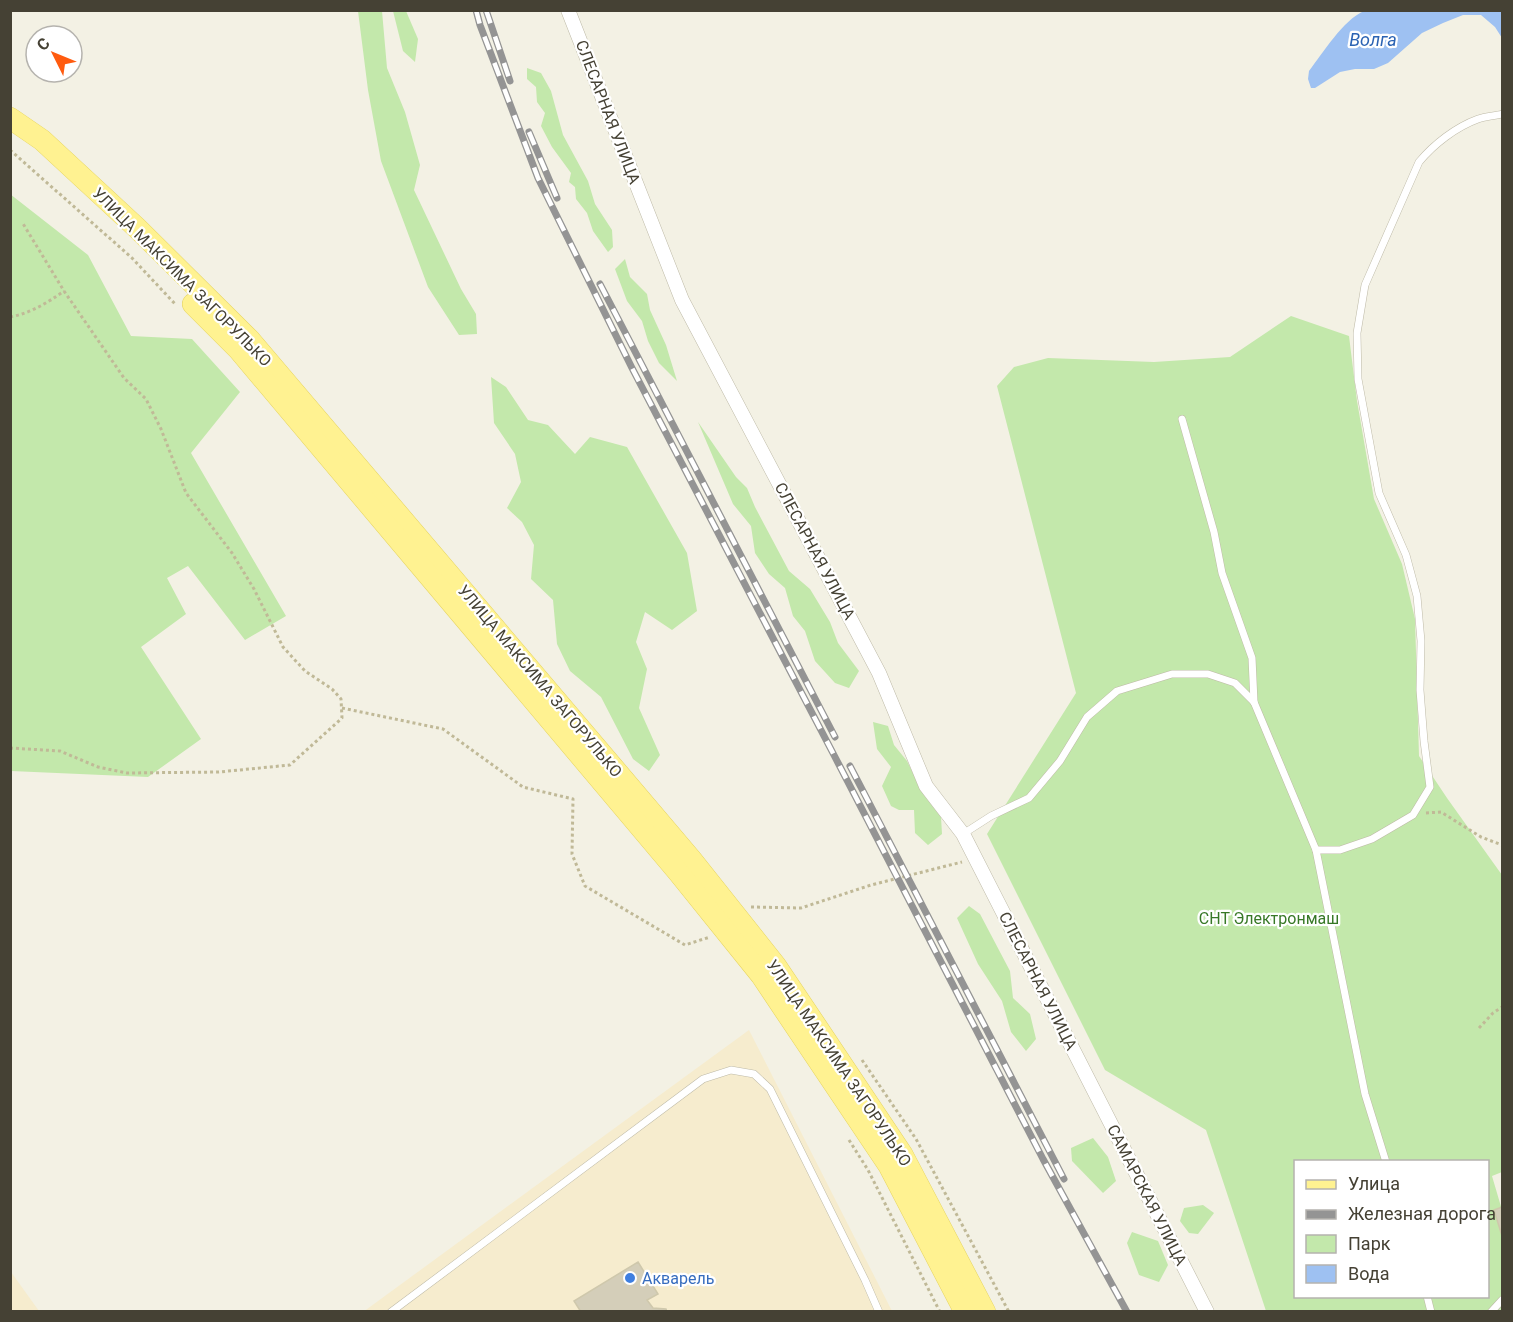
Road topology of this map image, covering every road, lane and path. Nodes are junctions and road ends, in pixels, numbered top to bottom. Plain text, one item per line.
1 (568, 10) edge
2 (1503, 114) edge
3 (10, 118) edge
4 (10, 134) edge
5 (10, 150) edge
6 (22, 222) dead end
7 (64, 291) junction
8 (178, 307) dead end
9 (10, 316) edge
10 (1182, 419) dead end
11 (1254, 702) junction
12 (341, 708) junction
13 (10, 748) edge
14 (1413, 815) junction
15 (963, 834) junction
16 (1503, 845) edge
17 (1316, 850) junction
18 (976, 859) junction
19 (750, 907) dead end
20 (712, 936) dead end
21 (1503, 1007) edge
22 (1479, 1028) dead end
23 (1087, 1079) joint
24 (843, 1131) dead end
25 (1386, 1160) edge
26 (1503, 1300) edge
27 (391, 1311) edge
28 (879, 1311) edge
29 (940, 1311) edge
30 (964, 1311) edge
31 (985, 1311) edge
32 (1207, 1311) edge
33 (1491, 1311) edge

1 - 15 street, СЛЕСАРНАЯ УЛИЦА
2 - 14 lane
3 - 31 main road, УЛИЦА МАКСИМА ЗАГОРУЛЬКО
4 - 30 main road, УЛИЦА МАКСИМА ЗАГОРУЛЬКО
5 - 8 path
6 - 7 path
7 - 9 path
7 - 12 path
10 - 11 lane
11 - 15 lane
11 - 17 lane
12 - 13 path
12 - 20 path
14 - 16 path
14 - 17 lane
15 - 18 street, СЛЕСАРНАЯ УЛИЦА
17 - 25 lane
18 - 19 path
18 - 23 street, СЛЕСАРНАЯ УЛИЦА
21 - 22 path
23 - 32 street, САМАРСКАЯ УЛИЦА
24 - 29 path
26 - 33 lane
27 - 28 lane

